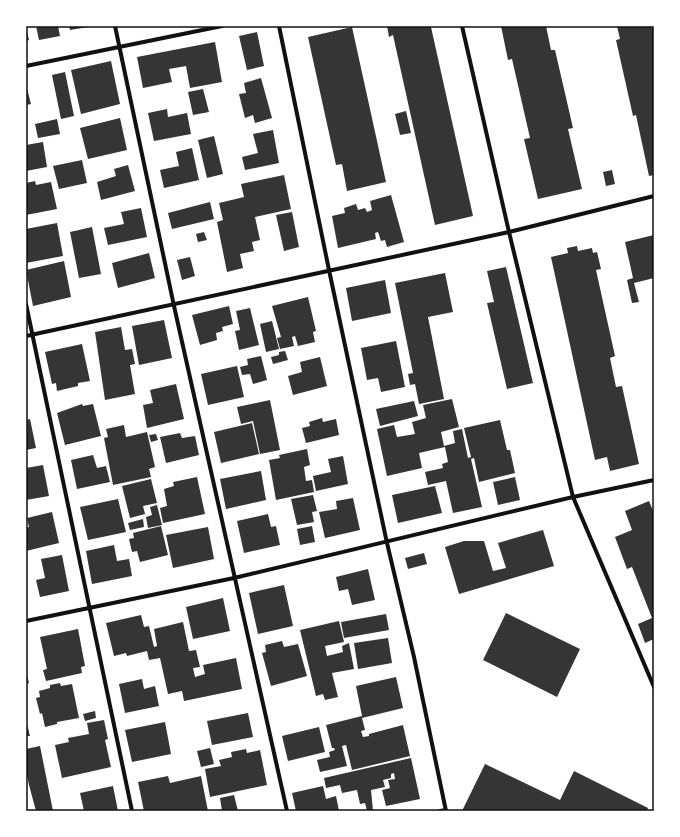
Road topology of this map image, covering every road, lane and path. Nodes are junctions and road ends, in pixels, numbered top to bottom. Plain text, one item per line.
1 (115, 26) edge
2 (222, 26) edge
3 (279, 26) edge
4 (462, 26) edge
5 (119, 48) junction
6 (26, 66) edge
7 (654, 196) edge
8 (509, 232) junction
9 (329, 270) junction
10 (26, 304) edge
11 (174, 306) junction
12 (33, 335) junction
13 (26, 336) edge
14 (654, 480) edge
15 (574, 497) junction
16 (387, 543) junction
17 (234, 578) junction
18 (89, 608) junction
19 (26, 621) edge
20 (654, 687) edge
21 (446, 810) edge
22 (132, 811) edge
23 (287, 811) edge
24 (440, 811) edge

1 - 5 street
2 - 5 street
3 - 9 street
4 - 8 street
5 - 6 street
5 - 11 street
7 - 8 street
8 - 9 street
8 - 15 street
9 - 11 street
9 - 16 street
10 - 12 street
11 - 12 street
11 - 17 street
12 - 13 street
12 - 18 street
14 - 15 street
15 - 16 street
15 - 20 street
16 - 17 street
16 - 21 street
17 - 18 street
17 - 23 street
18 - 19 street
18 - 22 street
21 - 24 street

